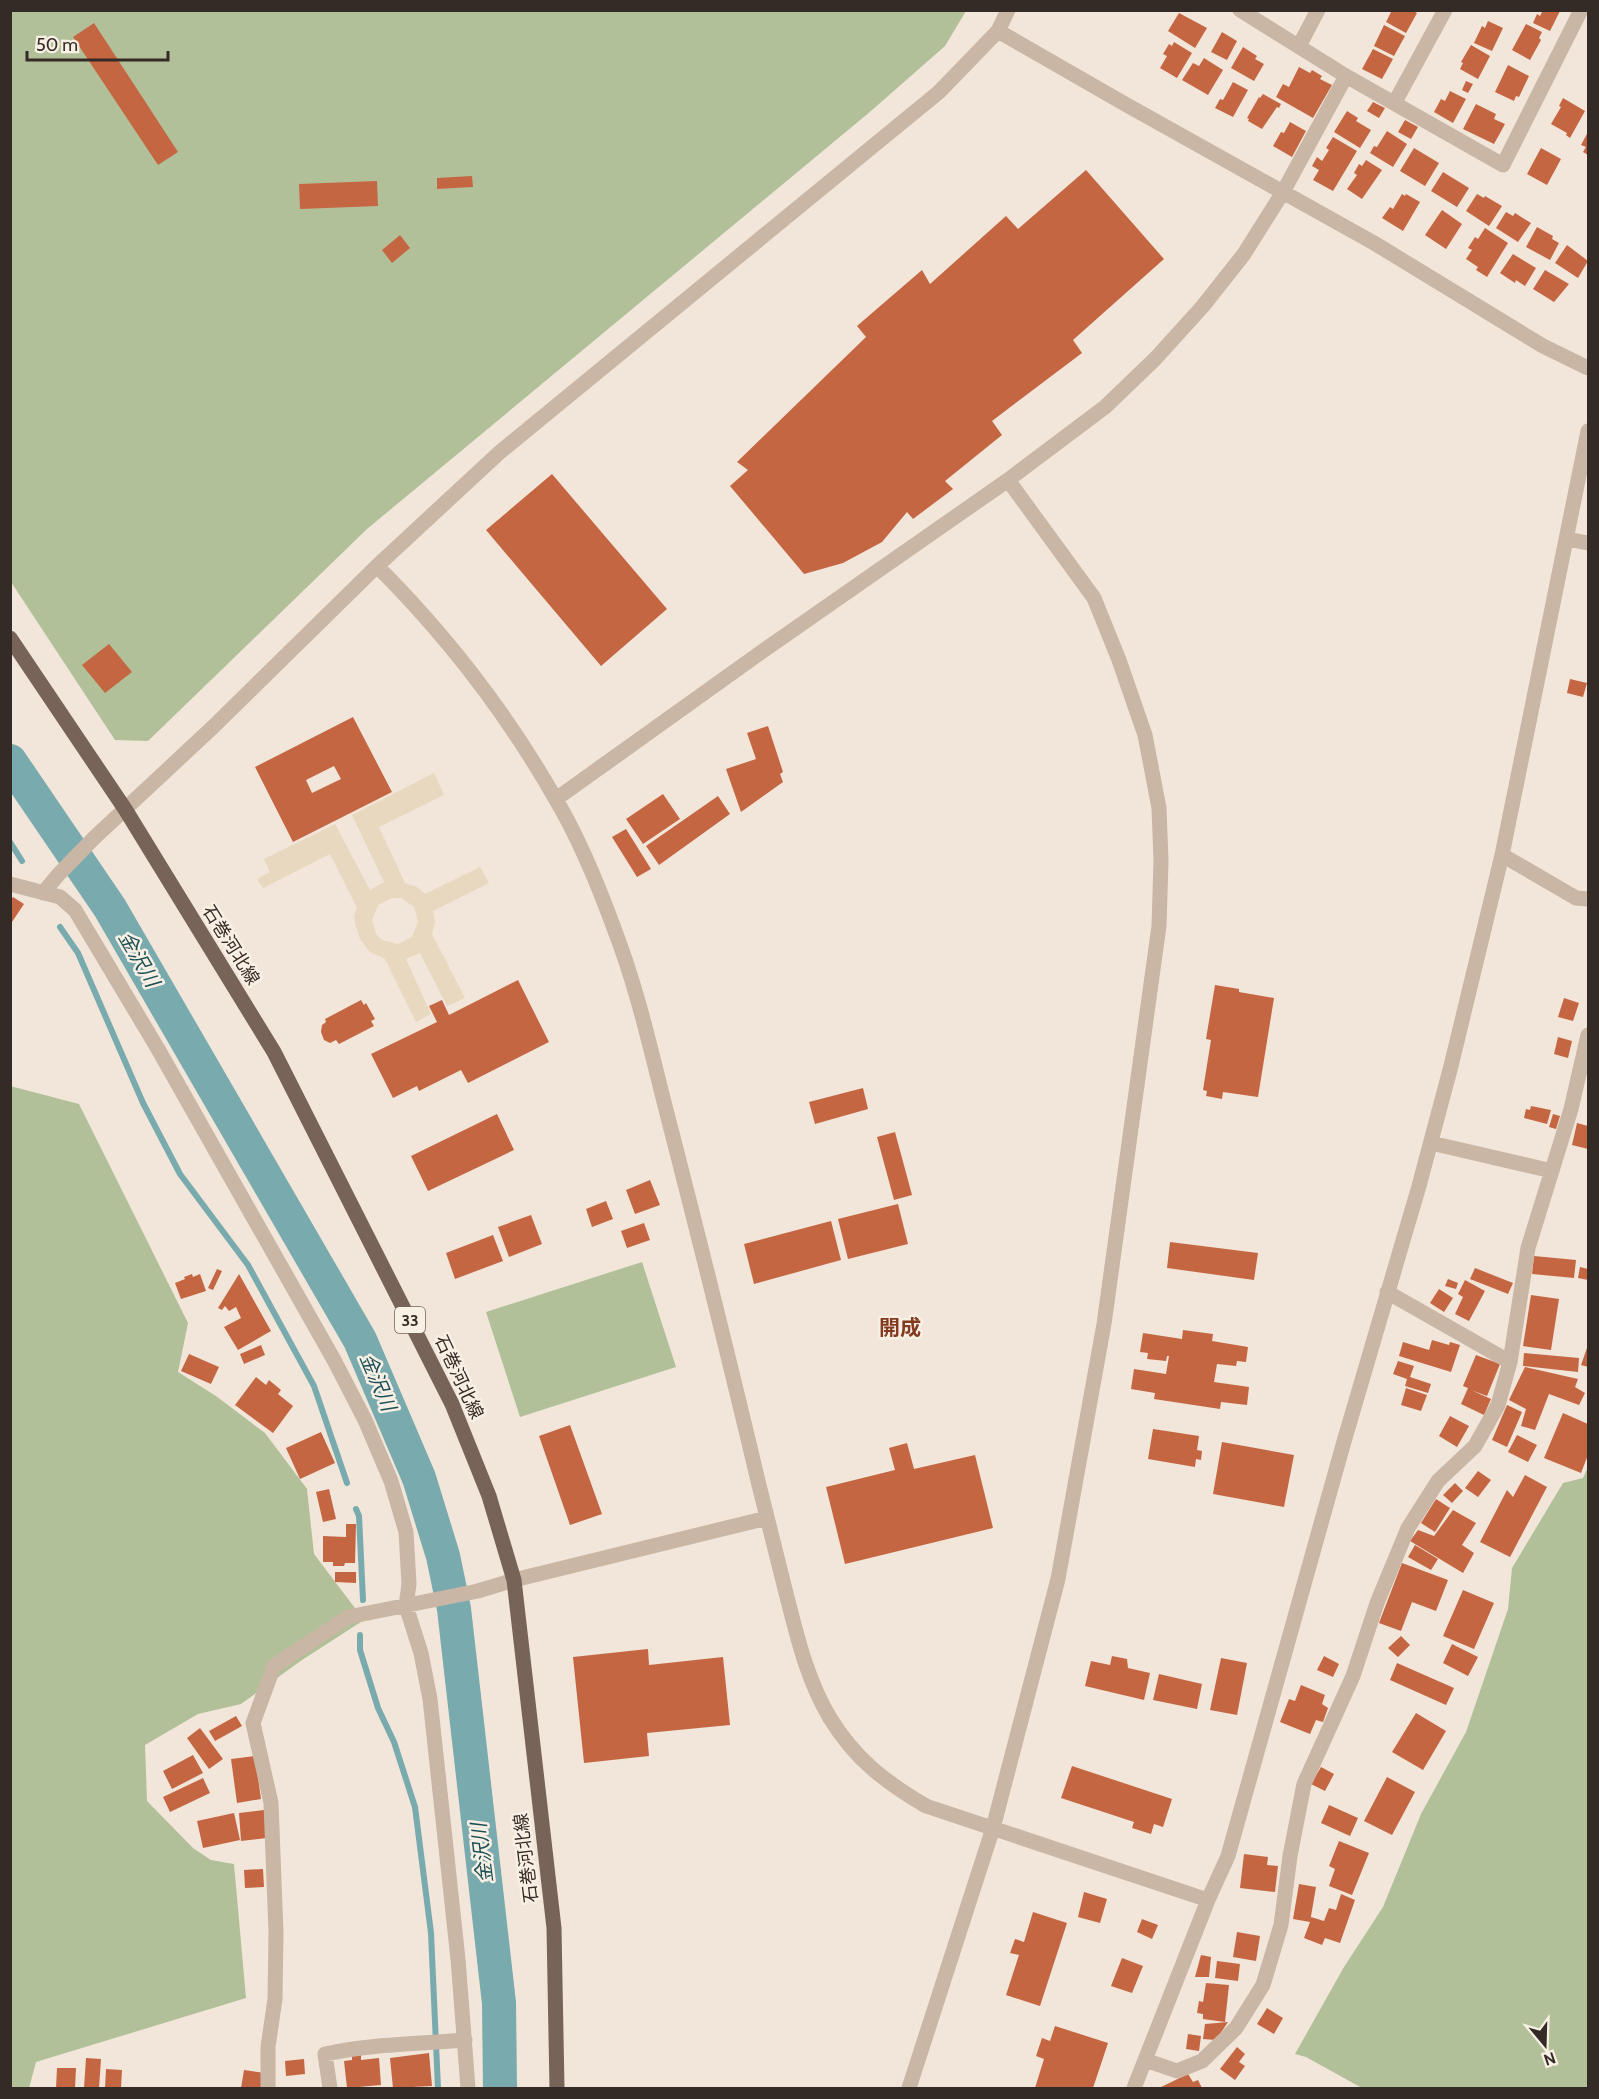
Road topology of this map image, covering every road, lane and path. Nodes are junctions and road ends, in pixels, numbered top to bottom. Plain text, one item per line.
1 (1008, 10) edge
2 (1240, 10) edge
3 (1318, 10) edge
4 (1445, 10) edge
5 (1581, 10) edge
6 (998, 31) junction
7 (1299, 46) junction
8 (1346, 76) junction
9 (1395, 102) junction
10 (1283, 192) junction
11 (1588, 368) edge
12 (1588, 432) edge
13 (1008, 480) junction
14 (1567, 538) junction
15 (1588, 543) edge
16 (377, 566) junction
17 (10, 638) edge
18 (556, 799) junction
19 (125, 809) junction
20 (1502, 855) junction
21 (10, 884) edge
22 (43, 893) junction
23 (1588, 899) edge
24 (1588, 1035) edge
25 (1431, 1143) junction
26 (1552, 1171) junction
27 (1387, 1292) junction
28 (1510, 1362) junction
29 (767, 1518) junction
30 (514, 1580) junction
31 (413, 1603) junction
32 (993, 1828) junction
33 (1208, 1900) junction
34 (460, 2041) junction
35 (1145, 2060) junction
36 (268, 2088) edge
37 (330, 2088) edge
38 (468, 2088) edge
39 (557, 2088) edge
40 (909, 2088) edge
41 (1134, 2088) edge

1 - 6 street
2 - 7 street
3 - 7 street
4 - 9 street
5 - 9 street
6 - 10 street
6 - 16 street
7 - 8 street
8 - 9 street
8 - 10 street
10 - 11 street
10 - 13 street
12 - 14 street
13 - 18 street
13 - 32 street
14 - 15 street
14 - 20 street
16 - 18 street
16 - 19 street
17 - 19 main road, 石巻河北線 / 33
18 - 29 street
19 - 22 street
19 - 30 main road, 石巻河北線 / 33
20 - 23 street
20 - 25 street
21 - 22 street
22 - 31 street
24 - 26 street
25 - 26 street
25 - 27 street
26 - 28 street
27 - 28 street
27 - 33 street
28 - 35 street
29 - 30 street
29 - 32 street
30 - 31 street
30 - 39 main road, 石巻河北線 / 33
31 - 34 street
31 - 36 street
32 - 33 street
32 - 40 street
33 - 35 street
34 - 37 street
34 - 38 street
35 - 41 street

